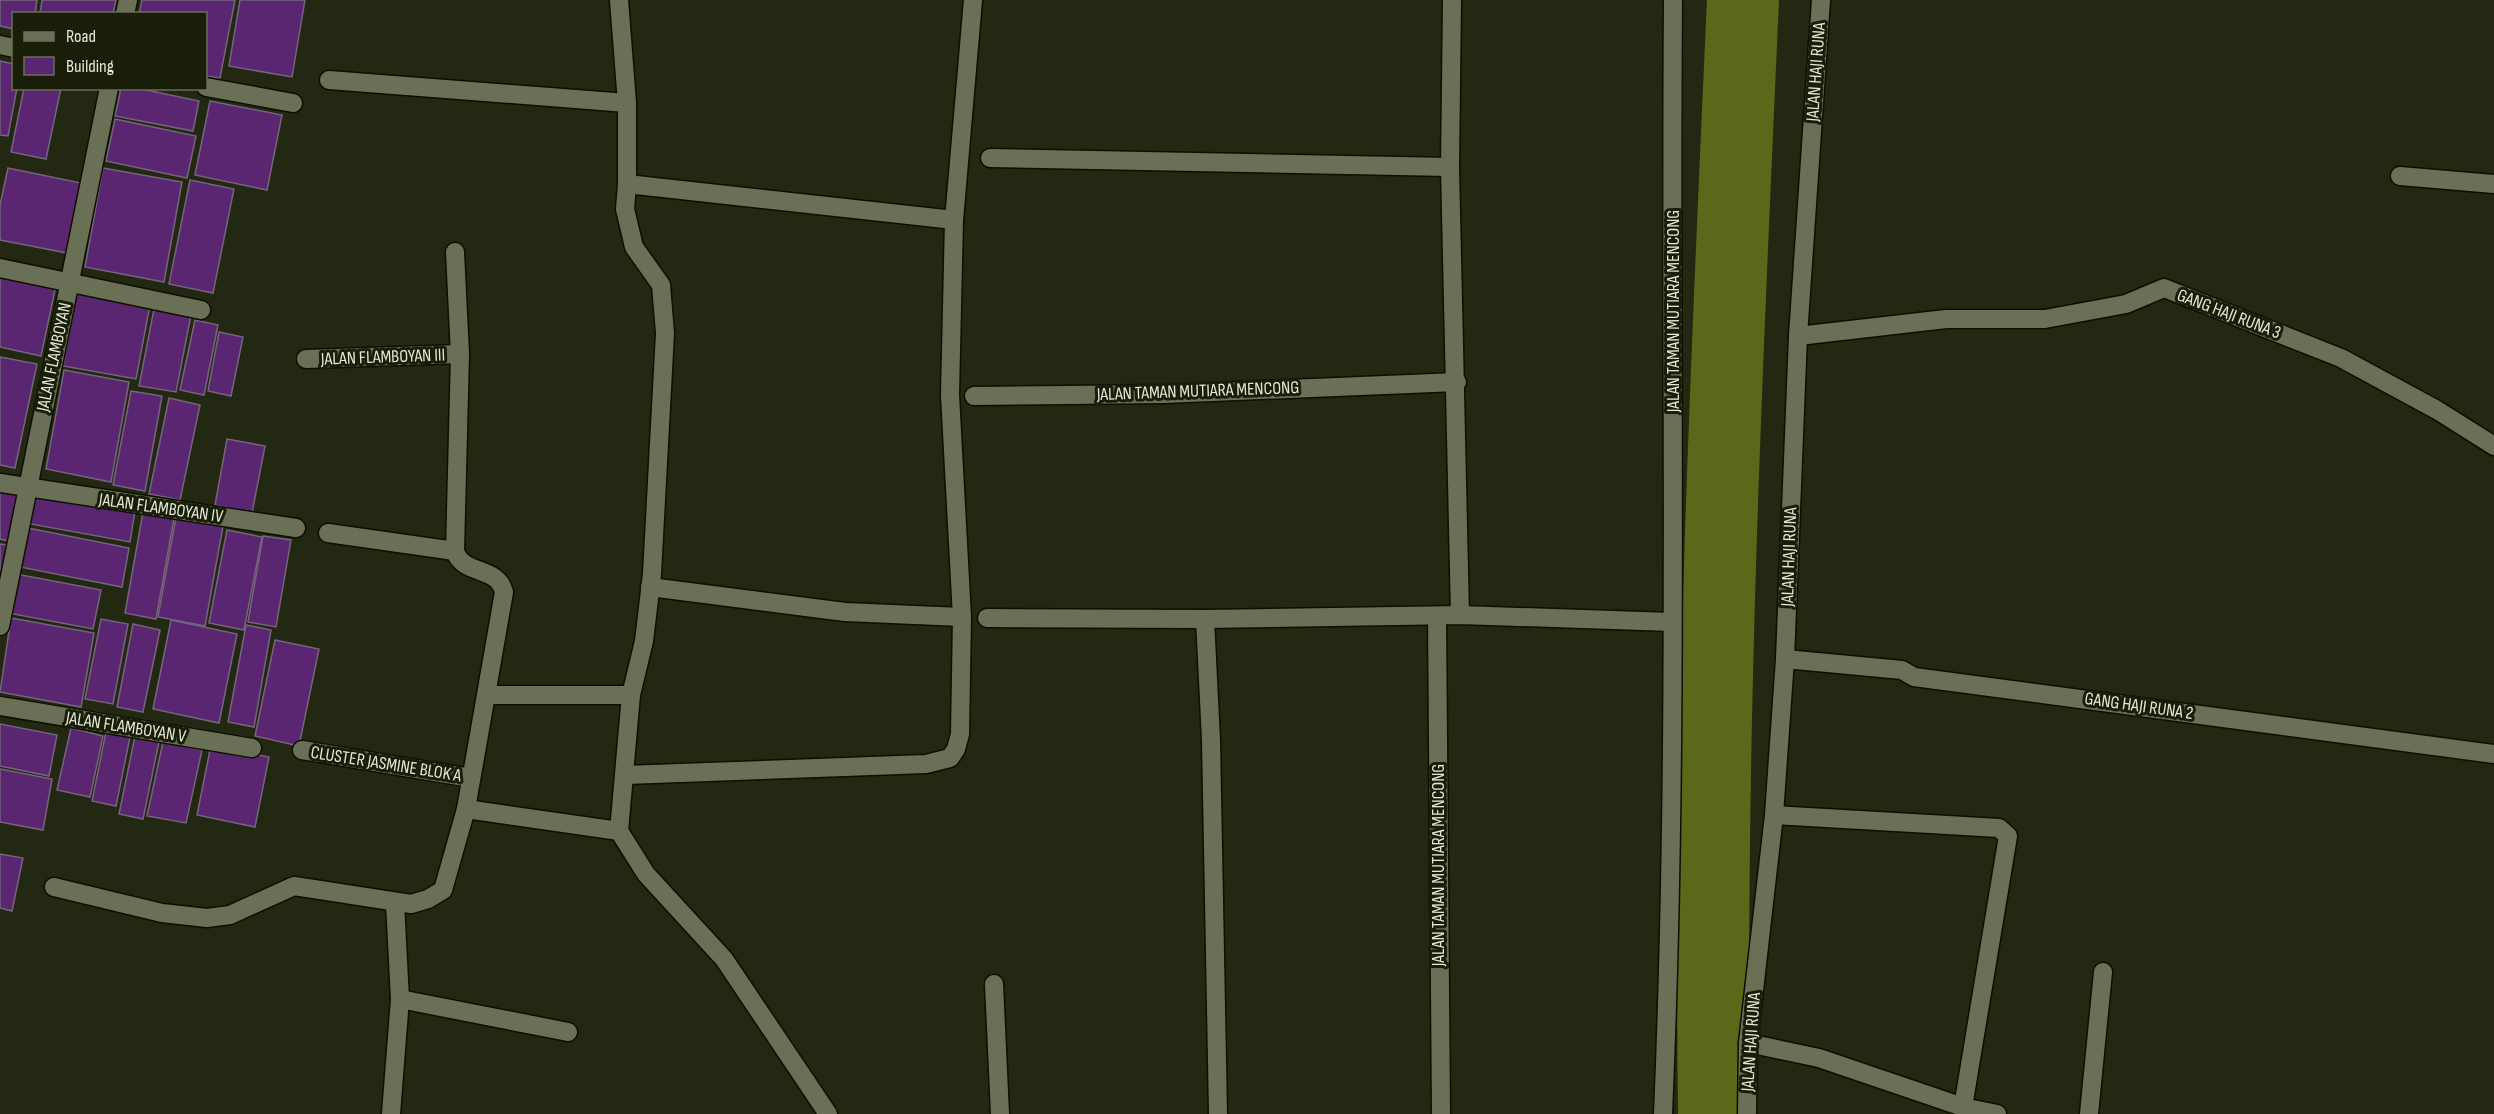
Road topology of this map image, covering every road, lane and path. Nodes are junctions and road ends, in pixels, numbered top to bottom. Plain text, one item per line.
1 (619, 0) edge
2 (973, 0) edge
3 (1452, 0) edge
4 (1673, 0) edge
5 (1821, 0) edge
6 (329, 80) dead end
7 (207, 87) edge
8 (109, 90) edge
9 (293, 103) dead end
10 (627, 103) junction
11 (990, 158) dead end
12 (1450, 166) junction
13 (2400, 176) dead end
14 (627, 184) junction
15 (2494, 184) edge
16 (954, 220) junction
17 (455, 252) dead end
18 (0, 268) edge
19 (70, 284) junction
20 (201, 310) dead end
21 (1798, 336) junction
22 (460, 354) junction
23 (306, 359) dead end
24 (1456, 382) junction
25 (974, 396) dead end
26 (2494, 446) edge
27 (0, 483) edge
28 (26, 488) junction
29 (296, 528) dead end
30 (328, 533) dead end
31 (455, 551) junction
32 (650, 587) junction
33 (1460, 615) junction
34 (1437, 616) junction
35 (962, 617) junction
36 (987, 618) dead end
37 (1205, 619) junction
38 (1672, 622) junction
39 (0, 626) edge
40 (1785, 659) junction
41 (488, 695) junction
42 (631, 695) junction
43 (0, 706) edge
44 (252, 748) dead end
45 (302, 750) dead end
46 (2494, 754) edge
47 (625, 775) junction
48 (471, 778) junction
49 (466, 809) junction
50 (1774, 815) junction
51 (619, 831) junction
52 (54, 887) dead end
53 (395, 903) junction
54 (2103, 972) dead end
55 (994, 984) dead end
56 (400, 999) junction
57 (568, 1032) dead end
58 (1748, 1043) junction
59 (1963, 1107) junction
60 (391, 1114) edge
61 (828, 1114) edge
62 (1000, 1114) edge
63 (1218, 1114) edge
64 (1441, 1114) edge
65 (1664, 1114) edge
66 (1747, 1114) edge
67 (1997, 1114) edge
68 (2089, 1114) edge

1 - 10 street
2 - 16 street
3 - 12 street
4 - 38 street, JALAN TAMAN MUTIARA MENCONG
5 - 21 street, JALAN HAJI RUNA
6 - 10 street
7 - 9 street
8 - 19 street, JALAN FLAMBOYAN
10 - 14 street
11 - 12 street
12 - 24 street
13 - 15 street
14 - 16 street
14 - 32 street
16 - 35 street
17 - 22 street
18 - 19 street
19 - 20 street
19 - 28 street, JALAN FLAMBOYAN
21 - 26 street, GANG HAJI RUNA 3
21 - 40 street, JALAN HAJI RUNA
22 - 23 street, JALAN FLAMBOYAN III
22 - 31 street
24 - 25 street, JALAN TAMAN MUTIARA MENCONG
24 - 33 street
27 - 28 street, JALAN FLAMBOYAN IV
28 - 29 street, JALAN FLAMBOYAN IV
28 - 39 street, JALAN FLAMBOYAN
30 - 31 street
31 - 41 street
32 - 35 street
32 - 42 street
33 - 34 street
33 - 38 street
34 - 37 street
34 - 64 street, JALAN TAMAN MUTIARA MENCONG
35 - 47 street
36 - 37 street
37 - 63 street
38 - 65 street, JALAN TAMAN MUTIARA MENCONG
40 - 46 street, GANG HAJI RUNA 2
40 - 50 street, JALAN HAJI RUNA
41 - 42 street
41 - 48 street
42 - 47 street
43 - 44 street, JALAN FLAMBOYAN V
45 - 48 street, CLUSTER JASMINE BLOK A
47 - 51 street
48 - 49 street
49 - 51 street
49 - 53 street
50 - 58 street, JALAN HAJI RUNA
50 - 59 street
51 - 61 street
52 - 53 street
53 - 56 street
54 - 68 street
55 - 62 street
56 - 57 street
56 - 60 street
58 - 59 street
58 - 66 street, JALAN HAJI RUNA
59 - 67 street

